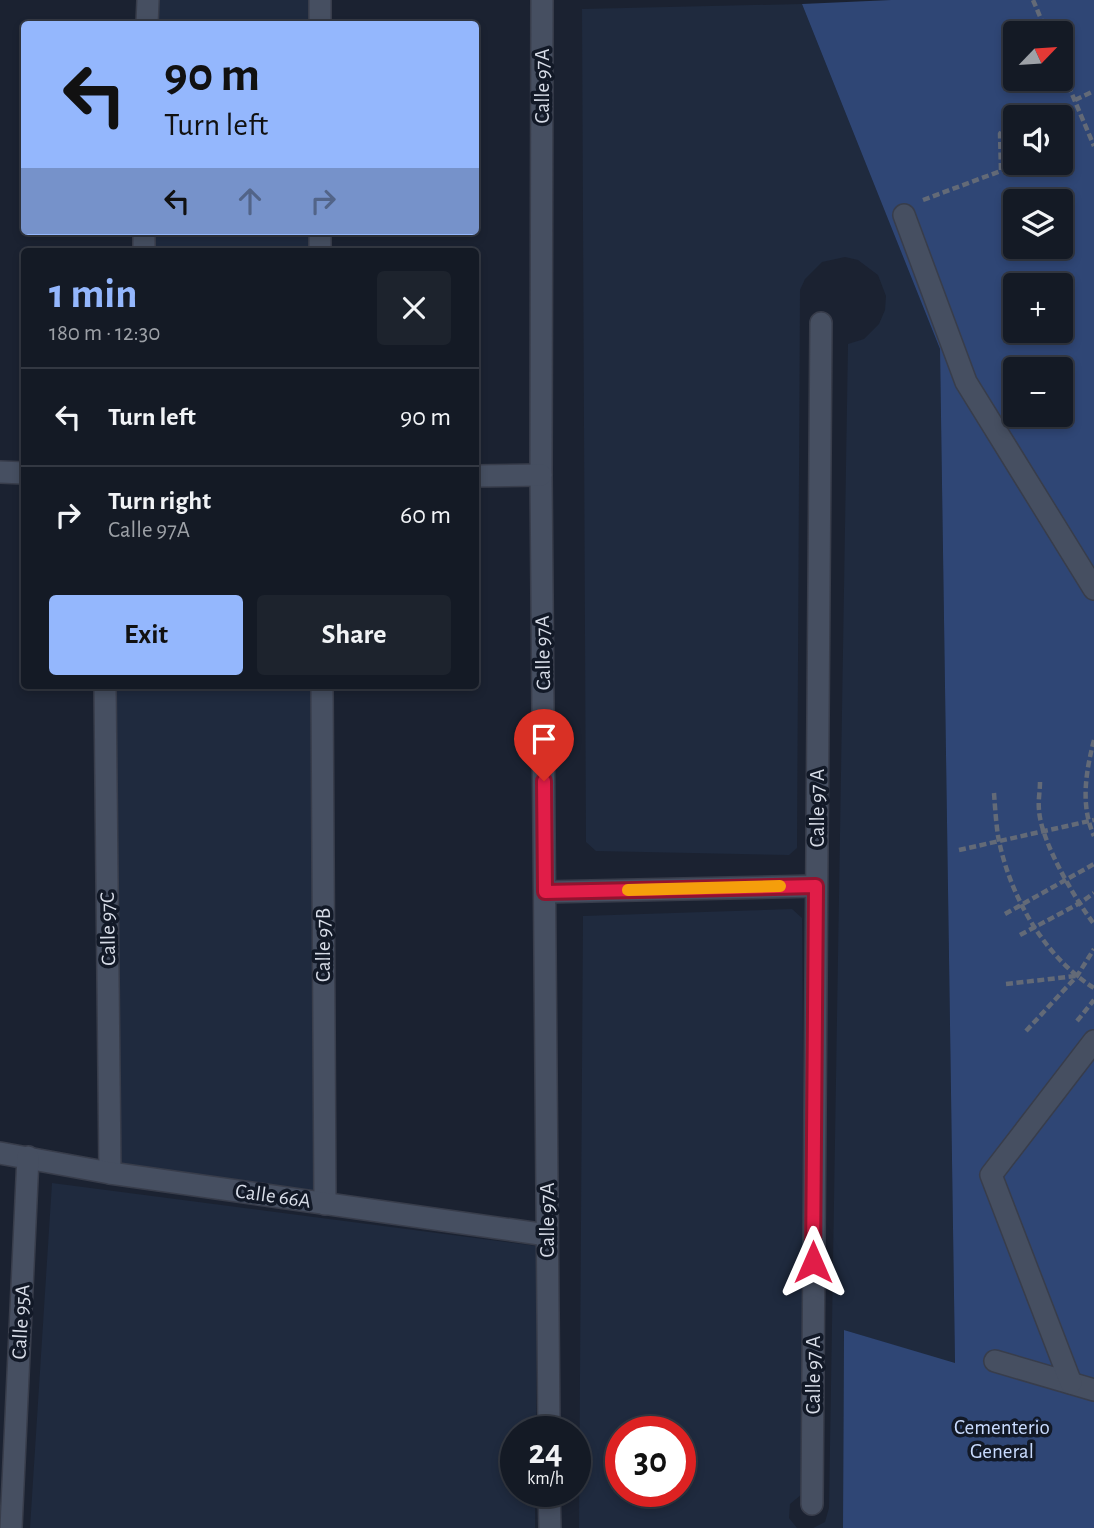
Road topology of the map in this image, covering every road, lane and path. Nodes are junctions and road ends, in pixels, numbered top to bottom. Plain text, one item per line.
1 (148, 0) edge
2 (320, 0) edge
3 (542, 0) edge
4 (1033, 0) edge
5 (147, 21) edge
6 (320, 21) edge
7 (1041, 21) edge
8 (1070, 91) edge
9 (1094, 91) edge
10 (1074, 100) junction
11 (1003, 129) edge
12 (1094, 146) edge
13 (1001, 170) joint
14 (909, 209) joint
15 (821, 323) dead end
16 (0, 472) edge
17 (21, 473) edge
18 (541, 475) junction
19 (479, 476) edge
20 (1094, 589) edge
21 (105, 689) edge
22 (321, 689) edge
23 (1094, 740) edge
24 (1040, 782) dead end
25 (994, 793) dead end
26 (1092, 820) edge
27 (1045, 831) junction
28 (1094, 836) edge
29 (1000, 841) junction
30 (959, 850) dead end
31 (1094, 864) edge
32 (1066, 880) junction
33 (816, 886) junction
34 (545, 892) junction
35 (1094, 893) edge
36 (1023, 904) junction
37 (1080, 904) junction
38 (1005, 914) dead end
39 (1094, 924) edge
40 (1036, 926) junction
41 (1020, 935) dead end
42 (1094, 949) edge
43 (1077, 976) junction
44 (1006, 984) dead end
45 (1094, 988) edge
46 (1026, 1031) dead end
47 (1094, 1041) edge
48 (0, 1153) edge
49 (28, 1157) junction
50 (110, 1173) junction
51 (325, 1204) junction
52 (547, 1235) junction
53 (995, 1361) dead end
54 (1071, 1383) junction
55 (1094, 1390) edge
56 (549, 1416) edge
57 (812, 1504) dead end
58 (549, 1507) edge
59 (11, 1528) edge
60 (550, 1528) edge

1 - 5 street
2 - 6 street
3 - 18 street, Calle 97A
4 - 7 path
8 - 10 path
9 - 10 path
10 - 12 path
11 - 13 path
13 - 14 path
14 - 20 street
15 - 33 street, Calle 97 A
16 - 17 street
18 - 19 street
18 - 34 street, Calle 97A
21 - 50 street, Calle 97C
22 - 51 street, Calle 97B
23 - 26 path
24 - 27 path
25 - 29 path
26 - 27 path
26 - 28 path
27 - 29 path
27 - 32 path
29 - 30 path
29 - 36 path
31 - 32 path
32 - 36 path
32 - 37 path
33 - 34 street
33 - 57 street, Calle 97 A
34 - 52 street, Calle 97A
35 - 37 path
36 - 38 path
36 - 40 path
37 - 39 path
37 - 40 path
40 - 41 path
40 - 43 path
42 - 43 path
43 - 44 path
43 - 45 path
43 - 46 path
47 - 54 street
48 - 49 street, Calle 66A
49 - 50 street, Calle 66A
49 - 59 street, Calle 95A
50 - 51 street, Calle 66A
51 - 52 street, Calle 66A
52 - 56 street, Calle 97A
53 - 54 street
54 - 55 street
58 - 60 street

